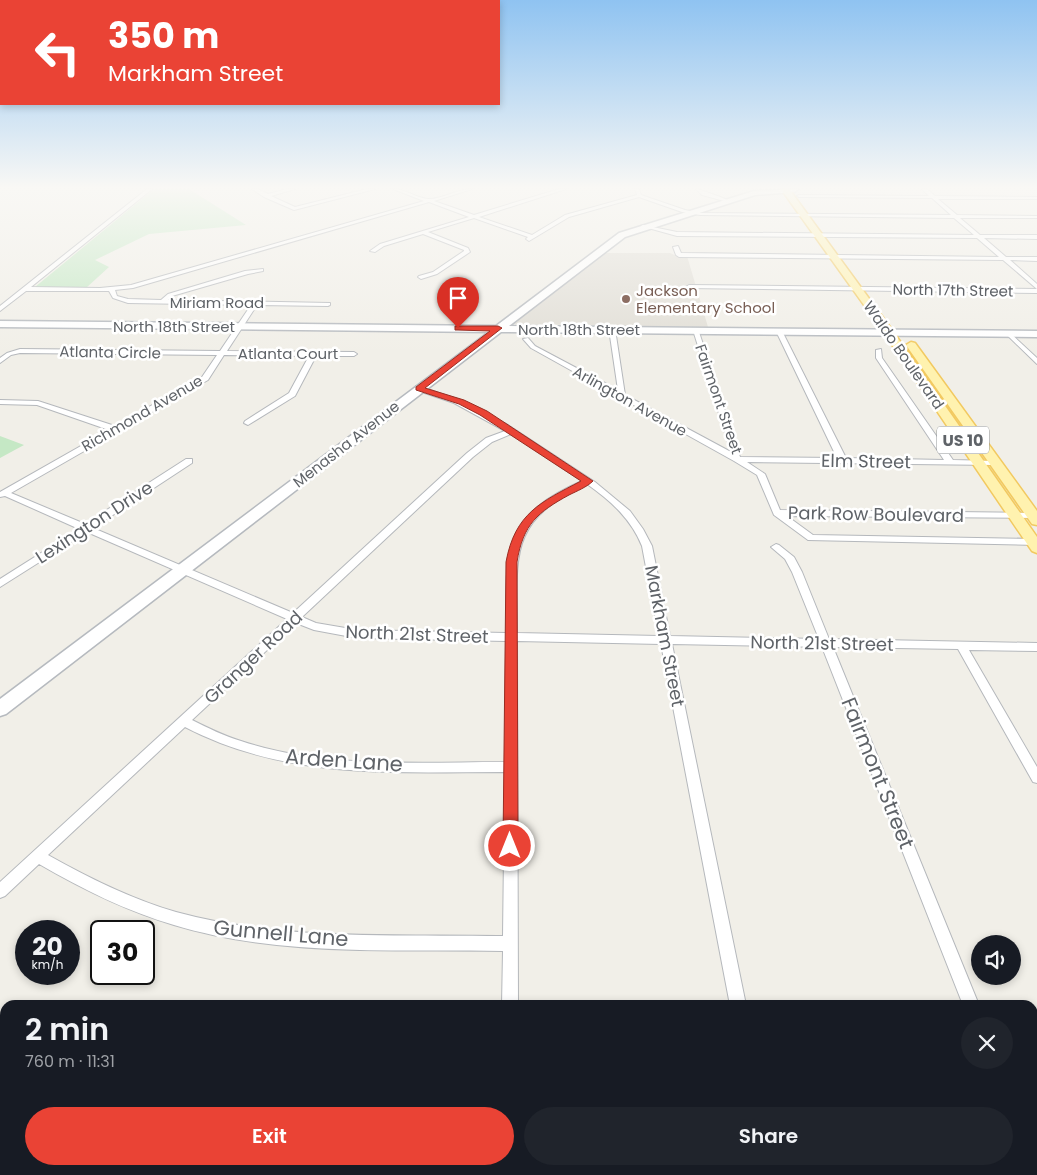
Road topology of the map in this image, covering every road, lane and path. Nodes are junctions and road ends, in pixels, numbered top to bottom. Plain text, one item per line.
1 (81, 244) edge
2 (280, 244) edge
3 (386, 244) edge
4 (453, 244) edge
5 (610, 244) edge
6 (824, 244) edge
7 (835, 244) edge
8 (988, 244) edge
9 (676, 247) dead end
10 (373, 251) dead end
11 (833, 256) junction
12 (845, 257) junction
13 (1004, 258) junction
14 (1037, 259) edge
15 (261, 270) dead end
16 (421, 277) dead end
17 (689, 287) dead end
18 (1037, 287) edge
19 (25, 289) junction
20 (857, 289) junction
21 (869, 289) junction
22 (112, 290) junction
23 (1037, 291) edge
24 (163, 301) junction
25 (256, 302) junction
26 (328, 304) dead end
27 (0, 310) edge
28 (886, 311) dead end
29 (0, 324) edge
30 (240, 326) junction
31 (458, 328) junction
32 (498, 328) junction
33 (612, 329) junction
34 (895, 329) junction
35 (696, 330) junction
36 (779, 331) junction
37 (1009, 334) junction
38 (1037, 334) edge
39 (526, 339) dead end
40 (477, 344) junction
41 (879, 350) dead end
42 (222, 353) junction
43 (313, 354) junction
44 (354, 354) dead end
45 (0, 361) edge
46 (1037, 362) edge
47 (419, 388) junction
48 (622, 396) junction
49 (0, 402) edge
50 (248, 423) dead end
51 (115, 429) junction
52 (511, 431) junction
53 (737, 459) junction
54 (189, 461) dead end
55 (843, 461) junction
56 (950, 462) junction
57 (978, 463) junction
58 (995, 463) junction
59 (588, 481) junction
60 (2, 494) edge
61 (777, 513) junction
62 (1015, 516) junction
63 (1035, 519) edge
64 (86, 528) junction
65 (1036, 544) edge
66 (776, 547) dead end
67 (183, 569) junction
68 (0, 584) edge
69 (295, 617) junction
70 (512, 637) junction
71 (666, 639) junction
72 (827, 643) junction
73 (961, 646) junction
74 (1037, 647) edge
75 (0, 709) edge
76 (184, 721) junction
77 (511, 767) junction
78 (1037, 778) edge
79 (37, 856) junction
80 (0, 891) edge
81 (510, 944) junction
82 (510, 1000) edge
83 (737, 1000) edge
84 (969, 1000) edge

1 - 19 street
2 - 22 street
3 - 10 street
4 - 16 street
5 - 32 street, Menasha Avenue
6 - 11 main road, Waldo Boulevard / US 10
7 - 12 main road, Waldo Boulevard
8 - 13 street
9 - 11 street
11 - 12 street
11 - 20 main road, Waldo Boulevard / US 10
12 - 13 street
12 - 21 main road, Waldo Boulevard
13 - 14 street
13 - 18 street
15 - 24 street
17 - 20 street, North 17th Street
19 - 22 street
19 - 27 street
20 - 21 street, North 17th Street
20 - 34 main road, Waldo Boulevard / US 10
21 - 23 street, North 17th Street
21 - 28 main road, Waldo Boulevard
22 - 24 street, Miriam Road
24 - 25 street, Miriam Road
25 - 26 street, Miriam Road
25 - 30 street, Richmond Avenue
29 - 30 street, North 18th Street
30 - 31 street, North 18th Street
30 - 42 street, Richmond Avenue
31 - 32 street, North 18th Street
31 - 40 street
32 - 33 street, North 18th Street
32 - 40 street, Menasha Avenue
33 - 35 street, North 18th Street
33 - 48 street
34 - 36 street, North 18th Street
34 - 37 street, North 18th Street
34 - 57 main road, Waldo Boulevard / US 10
34 - 58 main road, Waldo Boulevard / US 10
35 - 36 street, North 18th Street
35 - 53 street, Fairmont Street
36 - 55 street
37 - 38 street, North 18th Street
37 - 46 street
39 - 48 street, Arlington Avenue
40 - 47 street, Menasha Avenue
41 - 56 street
42 - 43 street, Atlanta Court
42 - 45 street, Atlanta Circle
42 - 51 street, Richmond Avenue
43 - 44 street, Atlanta Court
43 - 50 street
47 - 52 street, Markham Street
47 - 67 street, Menasha Avenue
48 - 53 street, Arlington Avenue
49 - 51 street
51 - 60 street, Richmond Avenue
52 - 59 street, Markham Street
52 - 69 street, Granger Road
53 - 55 street, Elm Street
53 - 61 street, Fairmont Street
54 - 64 street, Lexington Drive
55 - 56 street, Elm Street
56 - 57 street, Elm Street
57 - 58 street, Elm Street
57 - 62 main road, Waldo Boulevard / US 10
58 - 63 main road, Waldo Boulevard / US 10
59 - 70 street
59 - 71 street, Markham Street
60 - 64 street, North 21st Street
61 - 62 street, Park Row Boulevard
61 - 65 street, Park Row Boulevard
62 - 63 street, Park Row Boulevard
62 - 65 main road, Waldo Boulevard / US 10
64 - 67 street, North 21st Street
64 - 68 street, Lexington Drive
66 - 72 street, Fairmont Street
67 - 69 street, North 21st Street
67 - 75 street, Menasha Avenue
69 - 70 street, North 21st Street
69 - 76 street, Granger Road
70 - 71 street, North 21st Street
70 - 77 street
71 - 72 street, North 21st Street
71 - 83 street, Markham Street
72 - 73 street, North 21st Street
72 - 84 street, Fairmont Street
73 - 74 street, North 21st Street
73 - 78 street
76 - 77 street, Arden Lane
76 - 79 street, Granger Road
77 - 81 street
79 - 80 street, Granger Road
79 - 81 street, Gunnell Lane
81 - 82 street

